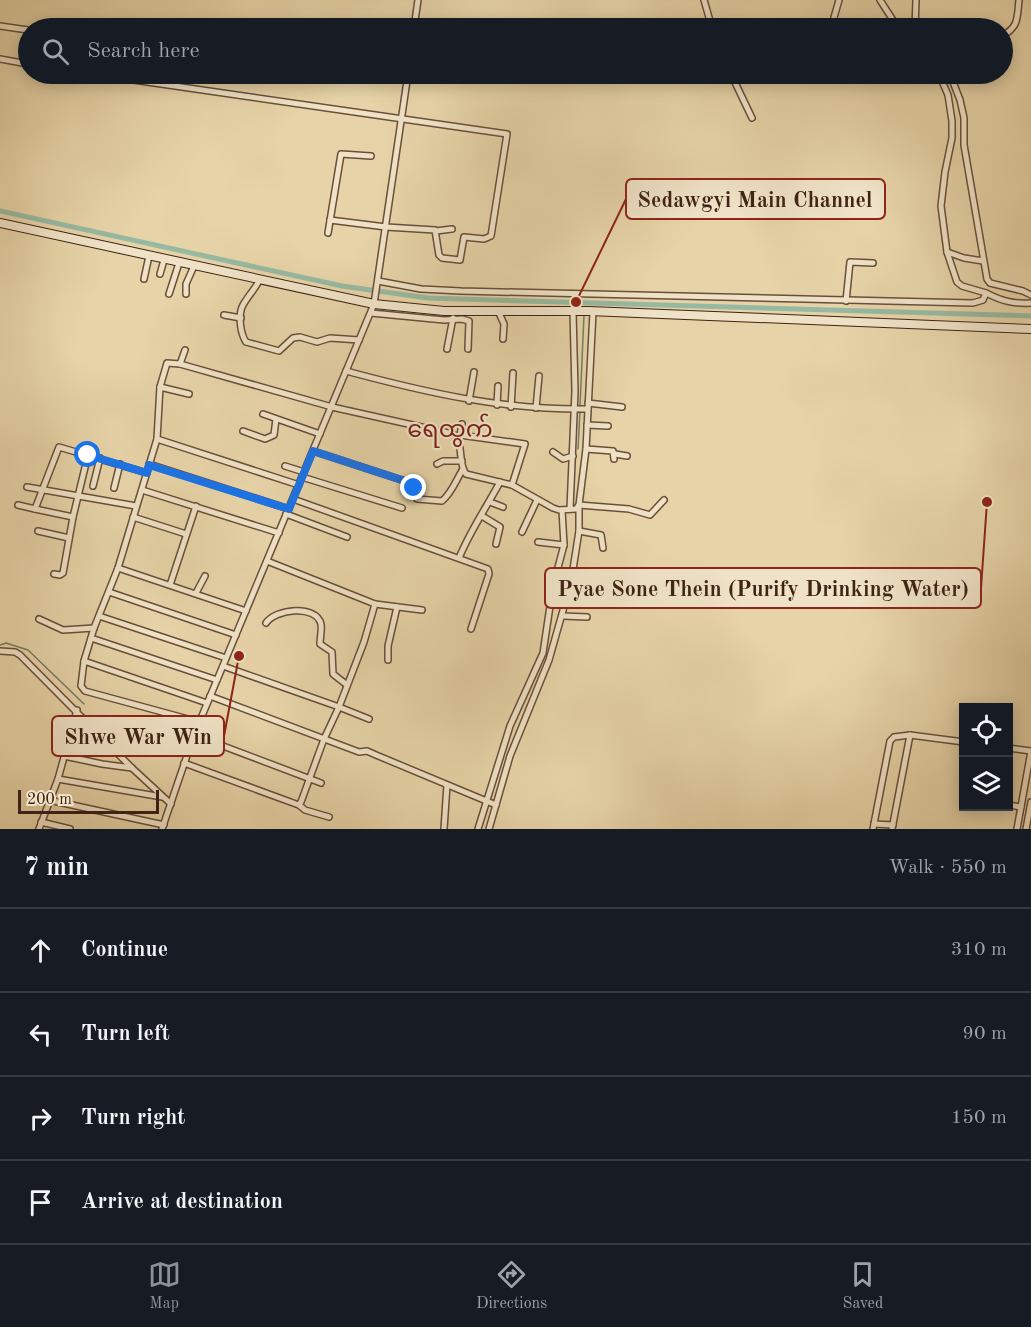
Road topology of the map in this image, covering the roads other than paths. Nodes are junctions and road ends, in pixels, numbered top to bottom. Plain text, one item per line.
1 (418, 0) edge
2 (704, 0) edge
3 (839, 0) edge
4 (879, 0) edge
5 (916, 0) edge
6 (1019, 0) edge
7 (415, 18) edge
8 (709, 18) edge
9 (834, 18) edge
10 (891, 18) edge
11 (915, 18) edge
12 (0, 26) edge
13 (18, 29) edge
14 (1013, 29) edge
15 (0, 59) edge
16 (18, 62) edge
17 (162, 84) edge
18 (406, 84) edge
19 (736, 84) edge
20 (943, 84) edge
21 (954, 84) edge
22 (401, 118) junction
23 (752, 118) dead end
24 (371, 156) dead end
25 (330, 220) junction
26 (0, 223) edge
27 (386, 227) junction
28 (452, 229) dead end
29 (436, 231) junction
30 (327, 232) dead end
31 (947, 252) junction
32 (149, 256) junction
33 (164, 260) junction
34 (983, 261) junction
35 (179, 263) junction
36 (873, 263) dead end
37 (194, 266) junction
38 (160, 274) dead end
39 (144, 279) dead end
40 (259, 281) junction
41 (378, 283) junction
42 (986, 293) junction
43 (169, 294) dead end
44 (186, 294) dead end
45 (1031, 295) edge
46 (846, 301) junction
47 (1031, 303) edge
48 (374, 306) junction
49 (584, 312) junction
50 (499, 313) junction
51 (224, 315) dead end
52 (444, 316) junction
53 (241, 318) junction
54 (453, 318) junction
55 (1031, 328) edge
56 (503, 339) dead end
57 (359, 340) junction
58 (447, 349) dead end
59 (468, 349) dead end
60 (184, 350) dead end
61 (180, 364) junction
62 (346, 370) junction
63 (474, 372) dead end
64 (513, 373) dead end
65 (539, 376) dead end
66 (498, 386) dead end
67 (160, 387) junction
68 (189, 394) dead end
69 (469, 401) junction
70 (497, 405) junction
71 (510, 406) junction
72 (332, 407) junction
73 (587, 407) junction
74 (622, 407) dead end
75 (536, 408) junction
76 (576, 409) junction
77 (263, 414) dead end
78 (276, 419) junction
79 (462, 424) dead end
80 (587, 425) junction
81 (608, 426) dead end
82 (243, 431) dead end
83 (320, 434) junction
84 (458, 436) junction
85 (157, 440) junction
86 (586, 449) junction
87 (313, 451) junction
88 (553, 452) dead end
89 (88, 455) junction
90 (573, 456) junction
91 (627, 456) dead end
92 (100, 458) junction
93 (462, 461) junction
94 (436, 464) dead end
95 (120, 465) junction
96 (149, 465) junction
97 (285, 466) dead end
98 (462, 470) junction
99 (147, 473) junction
100 (303, 474) junction
101 (453, 476) dead end
102 (500, 482) junction
103 (299, 484) junction
104 (512, 485) junction
105 (93, 486) dead end
106 (27, 487) dead end
107 (114, 488) dead end
108 (41, 489) junction
109 (142, 490) junction
110 (77, 497) junction
111 (293, 499) junction
112 (537, 500) junction
113 (664, 500) dead end
114 (490, 501) junction
115 (18, 504) dead end
116 (136, 506) junction
117 (196, 506) junction
118 (503, 507) dead end
119 (402, 508) dead end
120 (574, 508) junction
121 (34, 509) junction
122 (562, 510) junction
123 (288, 512) junction
124 (482, 516) junction
125 (133, 517) junction
126 (73, 518) junction
127 (38, 531) dead end
128 (579, 531) junction
129 (279, 532) junction
130 (522, 532) dead end
131 (186, 534) junction
132 (346, 537) dead end
133 (69, 538) junction
134 (538, 542) dead end
135 (496, 544) dead end
136 (564, 544) junction
137 (603, 548) dead end
138 (459, 558) junction
139 (267, 561) junction
140 (118, 568) junction
141 (54, 574) dead end
142 (205, 576) dead end
143 (170, 585) junction
144 (109, 592) junction
145 (196, 593) junction
146 (375, 604) junction
147 (397, 607) junction
148 (422, 610) dead end
149 (246, 611) junction
150 (99, 616) junction
151 (563, 616) junction
152 (587, 617) dead end
153 (39, 619) dead end
154 (266, 623) dead end
155 (94, 628) junction
156 (471, 629) dead end
157 (236, 635) junction
158 (91, 638) junction
159 (0, 651) edge
160 (226, 658) junction
161 (388, 660) dead end
162 (84, 661) junction
163 (223, 666) junction
164 (217, 680) junction
165 (347, 685) junction
166 (210, 696) junction
167 (207, 703) junction
168 (339, 707) junction
169 (519, 708) junction
170 (77, 711) junction
171 (527, 713) junction
172 (369, 719) dead end
173 (199, 722) junction
174 (136, 733) dead end
175 (194, 735) junction
176 (910, 735) junction
177 (324, 739) junction
178 (959, 741) edge
179 (190, 748) junction
180 (1013, 749) edge
181 (64, 756) junction
182 (184, 764) junction
183 (132, 768) junction
184 (309, 778) junction
185 (58, 779) junction
186 (1029, 779) edge
187 (321, 783) dead end
188 (447, 785) junction
189 (163, 797) junction
190 (49, 800) junction
191 (486, 801) junction
192 (1031, 802) edge
193 (171, 804) junction
194 (299, 805) junction
195 (496, 805) junction
196 (1013, 806) edge
197 (1021, 807) junction
198 (329, 817) dead end
199 (41, 822) junction
200 (163, 827) edge
201 (873, 827) edge
202 (892, 827) edge
203 (39, 829) edge
204 (70, 829) edge
205 (444, 829) edge
206 (478, 829) edge
207 (489, 829) edge
208 (1017, 829) edge
209 (1026, 829) edge

1 - 7 street
2 - 8 street
3 - 9 street
4 - 10 street
5 - 11 street
6 - 14 street
12 - 13 street
15 - 16 street
17 - 22 street
18 - 22 street
19 - 23 street
20 - 31 street
21 - 34 street
22 - 27 street
22 - 29 street
24 - 25 street
25 - 27 street
25 - 30 street
26 - 32 street
27 - 29 street
27 - 41 street
28 - 29 street
31 - 34 street
31 - 42 street
32 - 33 street
32 - 39 street
33 - 35 street
33 - 38 street
34 - 45 street
35 - 37 street
35 - 43 street
36 - 46 street
37 - 40 street
37 - 44 street
40 - 48 street
40 - 53 street
41 - 46 street
41 - 48 street
42 - 46 street
42 - 47 street
48 - 52 street
48 - 57 street
49 - 50 street
49 - 55 street
49 - 73 street
49 - 76 street
50 - 52 street
50 - 56 street
51 - 53 street
52 - 54 street
53 - 57 street
54 - 58 street
54 - 59 street
57 - 62 street
60 - 61 street
61 - 67 street
61 - 72 street
62 - 69 street
62 - 72 street
63 - 69 street
64 - 71 street
65 - 75 street
66 - 70 street
67 - 68 street
67 - 85 street
69 - 70 street
70 - 71 street
71 - 75 street
72 - 83 street
72 - 84 street
73 - 74 street
73 - 76 street
73 - 80 street
75 - 76 street
76 - 90 street
77 - 78 street
78 - 82 street
78 - 83 street
79 - 84 street
80 - 81 street
80 - 86 street
83 - 87 street
84 - 93 street
84 - 104 street
85 - 96 street
85 - 103 street
86 - 91 street
86 - 120 street
87 - 98 street
87 - 100 street
88 - 90 street
89 - 92 street
89 - 108 street
89 - 110 street
90 - 120 street
92 - 95 street
92 - 105 street
93 - 94 street
93 - 98 street
95 - 99 street
95 - 107 street
96 - 99 street
96 - 123 street
97 - 100 street
98 - 101 street
98 - 102 street
99 - 109 street
100 - 103 street
100 - 119 street
102 - 104 street
102 - 114 street
103 - 111 street
104 - 112 street
106 - 108 street
108 - 110 street
108 - 121 street
109 - 116 street
109 - 117 street
110 - 116 street
110 - 126 street
111 - 123 street
111 - 138 street
112 - 122 street
112 - 130 street
113 - 120 street
114 - 118 street
114 - 124 street
115 - 121 street
116 - 125 street
117 - 129 street
117 - 131 street
120 - 122 street
120 - 128 street
121 - 126 street
122 - 136 street
123 - 129 street
123 - 132 street
124 - 135 street
124 - 138 street
125 - 131 street
125 - 140 street
126 - 133 street
127 - 133 street
128 - 137 street
128 - 151 street
129 - 139 street
131 - 143 street
133 - 141 street
134 - 136 street
136 - 169 street
138 - 156 street
139 - 146 street
139 - 149 street
140 - 143 street
140 - 144 street
142 - 145 street
143 - 145 street
144 - 150 street
144 - 157 street
145 - 149 street
146 - 147 street
146 - 165 street
147 - 148 street
147 - 161 street
149 - 157 street
150 - 155 street
150 - 160 street
151 - 152 street
151 - 171 street
153 - 155 street
154 - 165 street
155 - 158 street
157 - 160 street
158 - 162 street
158 - 164 street
159 - 170 street
160 - 163 street
162 - 167 street
162 - 173 street
163 - 164 street
163 - 168 street
164 - 166 street
165 - 168 street
166 - 167 street
166 - 177 street
167 - 173 street
168 - 172 street
168 - 177 street
169 - 171 street
169 - 191 street
170 - 181 street
170 - 183 street
171 - 195 street
173 - 175 street
174 - 179 street
175 - 179 street
175 - 184 street
176 - 178 street
176 - 201 street
176 - 202 street
177 - 184 street
177 - 188 street
179 - 182 street
180 - 186 street
181 - 183 street
181 - 185 street
182 - 193 street
182 - 194 street
183 - 189 street
184 - 187 street
184 - 194 street
185 - 189 street
185 - 190 street
186 - 197 street
188 - 191 street
188 - 205 street
189 - 193 street
190 - 199 street
190 - 200 street
191 - 195 street
191 - 206 street
192 - 209 street
193 - 200 street
194 - 198 street
195 - 207 street
196 - 197 street
197 - 208 street
199 - 203 street
199 - 204 street
201 - 202 street

